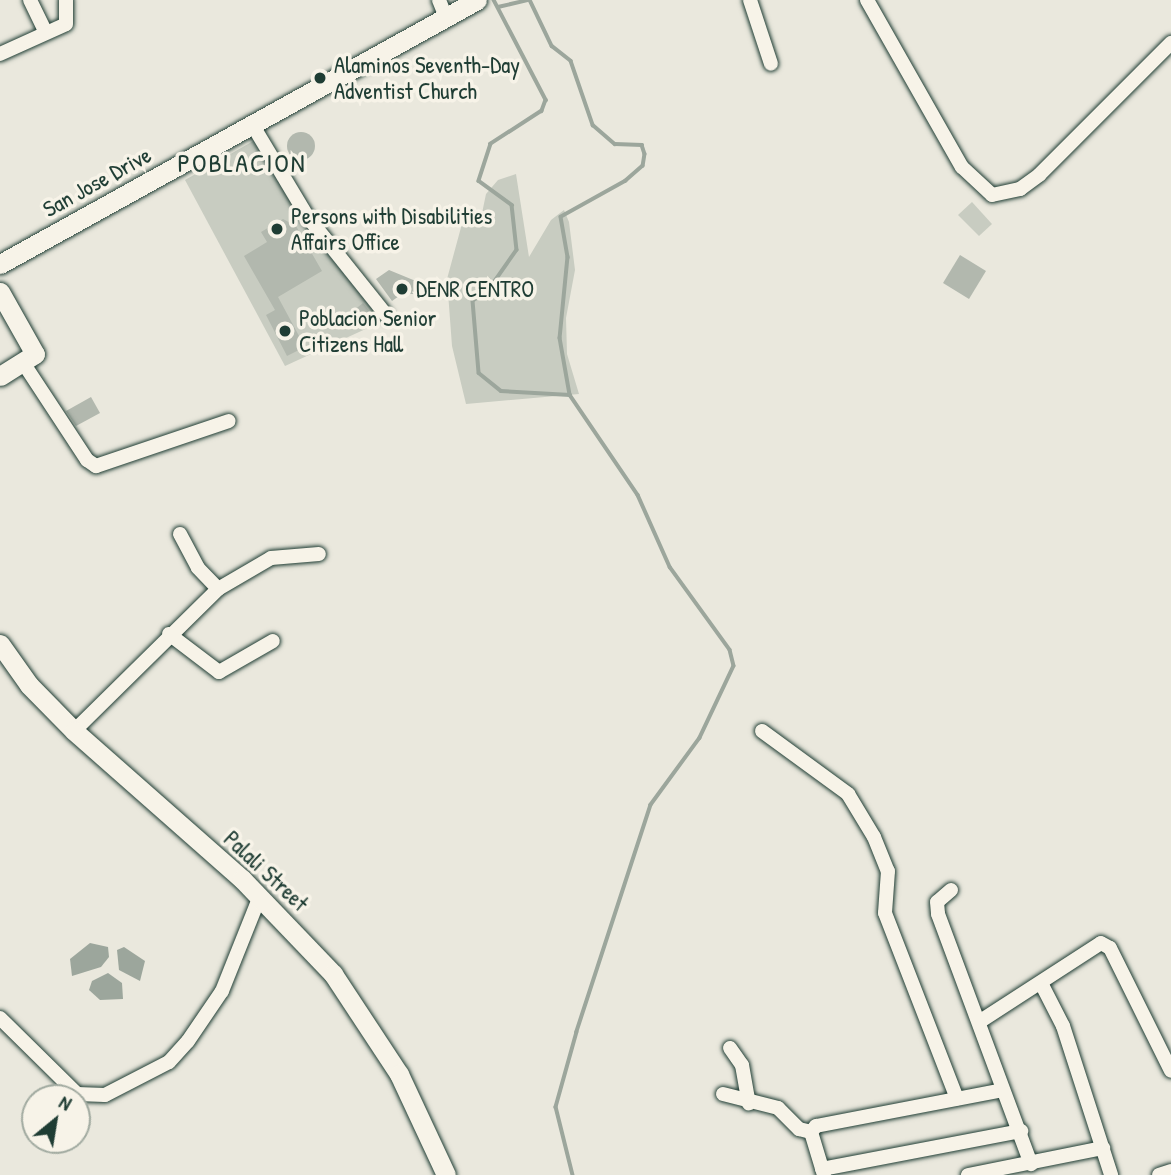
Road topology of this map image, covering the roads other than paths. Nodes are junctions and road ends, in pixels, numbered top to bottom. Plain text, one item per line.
1 (30, 0) edge
2 (66, 0) edge
3 (476, 0) edge
4 (750, 0) edge
5 (867, 0) edge
6 (442, 8) edge
7 (46, 32) junction
8 (1171, 43) edge
9 (0, 54) edge
10 (771, 64) dead end
11 (252, 124) junction
12 (0, 264) edge
13 (0, 292) edge
14 (386, 315) dead end
15 (24, 363) junction
16 (0, 376) edge
17 (229, 421) dead end
18 (180, 534) dead end
19 (319, 554) dead end
20 (218, 589) junction
21 (169, 634) junction
22 (273, 641) dead end
23 (0, 644) edge
24 (74, 730) junction
25 (762, 731) dead end
26 (951, 890) dead end
27 (260, 896) junction
28 (1041, 983) junction
29 (0, 1018) edge
30 (979, 1022) junction
31 (730, 1048) dead end
32 (1171, 1070) edge
33 (1003, 1090) junction
34 (723, 1094) dead end
35 (957, 1098) junction
36 (749, 1103) junction
37 (811, 1132) junction
38 (1021, 1132) junction
39 (1103, 1148) junction
40 (1031, 1164) junction
41 (1171, 1171) edge
42 (823, 1172) edge
43 (446, 1175) edge
44 (968, 1175) edge
45 (1111, 1175) edge
46 (1159, 1175) edge

1 - 7 street
2 - 7 street
3 - 6 street, San Jose Drive
4 - 10 street
5 - 8 street
6 - 11 street, San Jose Drive
7 - 9 street
11 - 12 street, San Jose Drive
11 - 14 street
13 - 15 street
15 - 16 street
15 - 17 street
18 - 20 street
19 - 20 street
20 - 21 street
21 - 22 street
21 - 24 street
23 - 24 street, Palali Street
24 - 27 street, Palali Street
25 - 35 street
26 - 30 street
27 - 29 street
27 - 43 street, Palali Street
28 - 30 street
28 - 32 street
28 - 39 street
30 - 33 street
31 - 36 street
33 - 35 street
33 - 38 street
34 - 36 street
35 - 37 street
36 - 37 street
37 - 42 street
38 - 40 street
38 - 42 street
39 - 40 street
39 - 45 street
40 - 44 street
41 - 46 street

